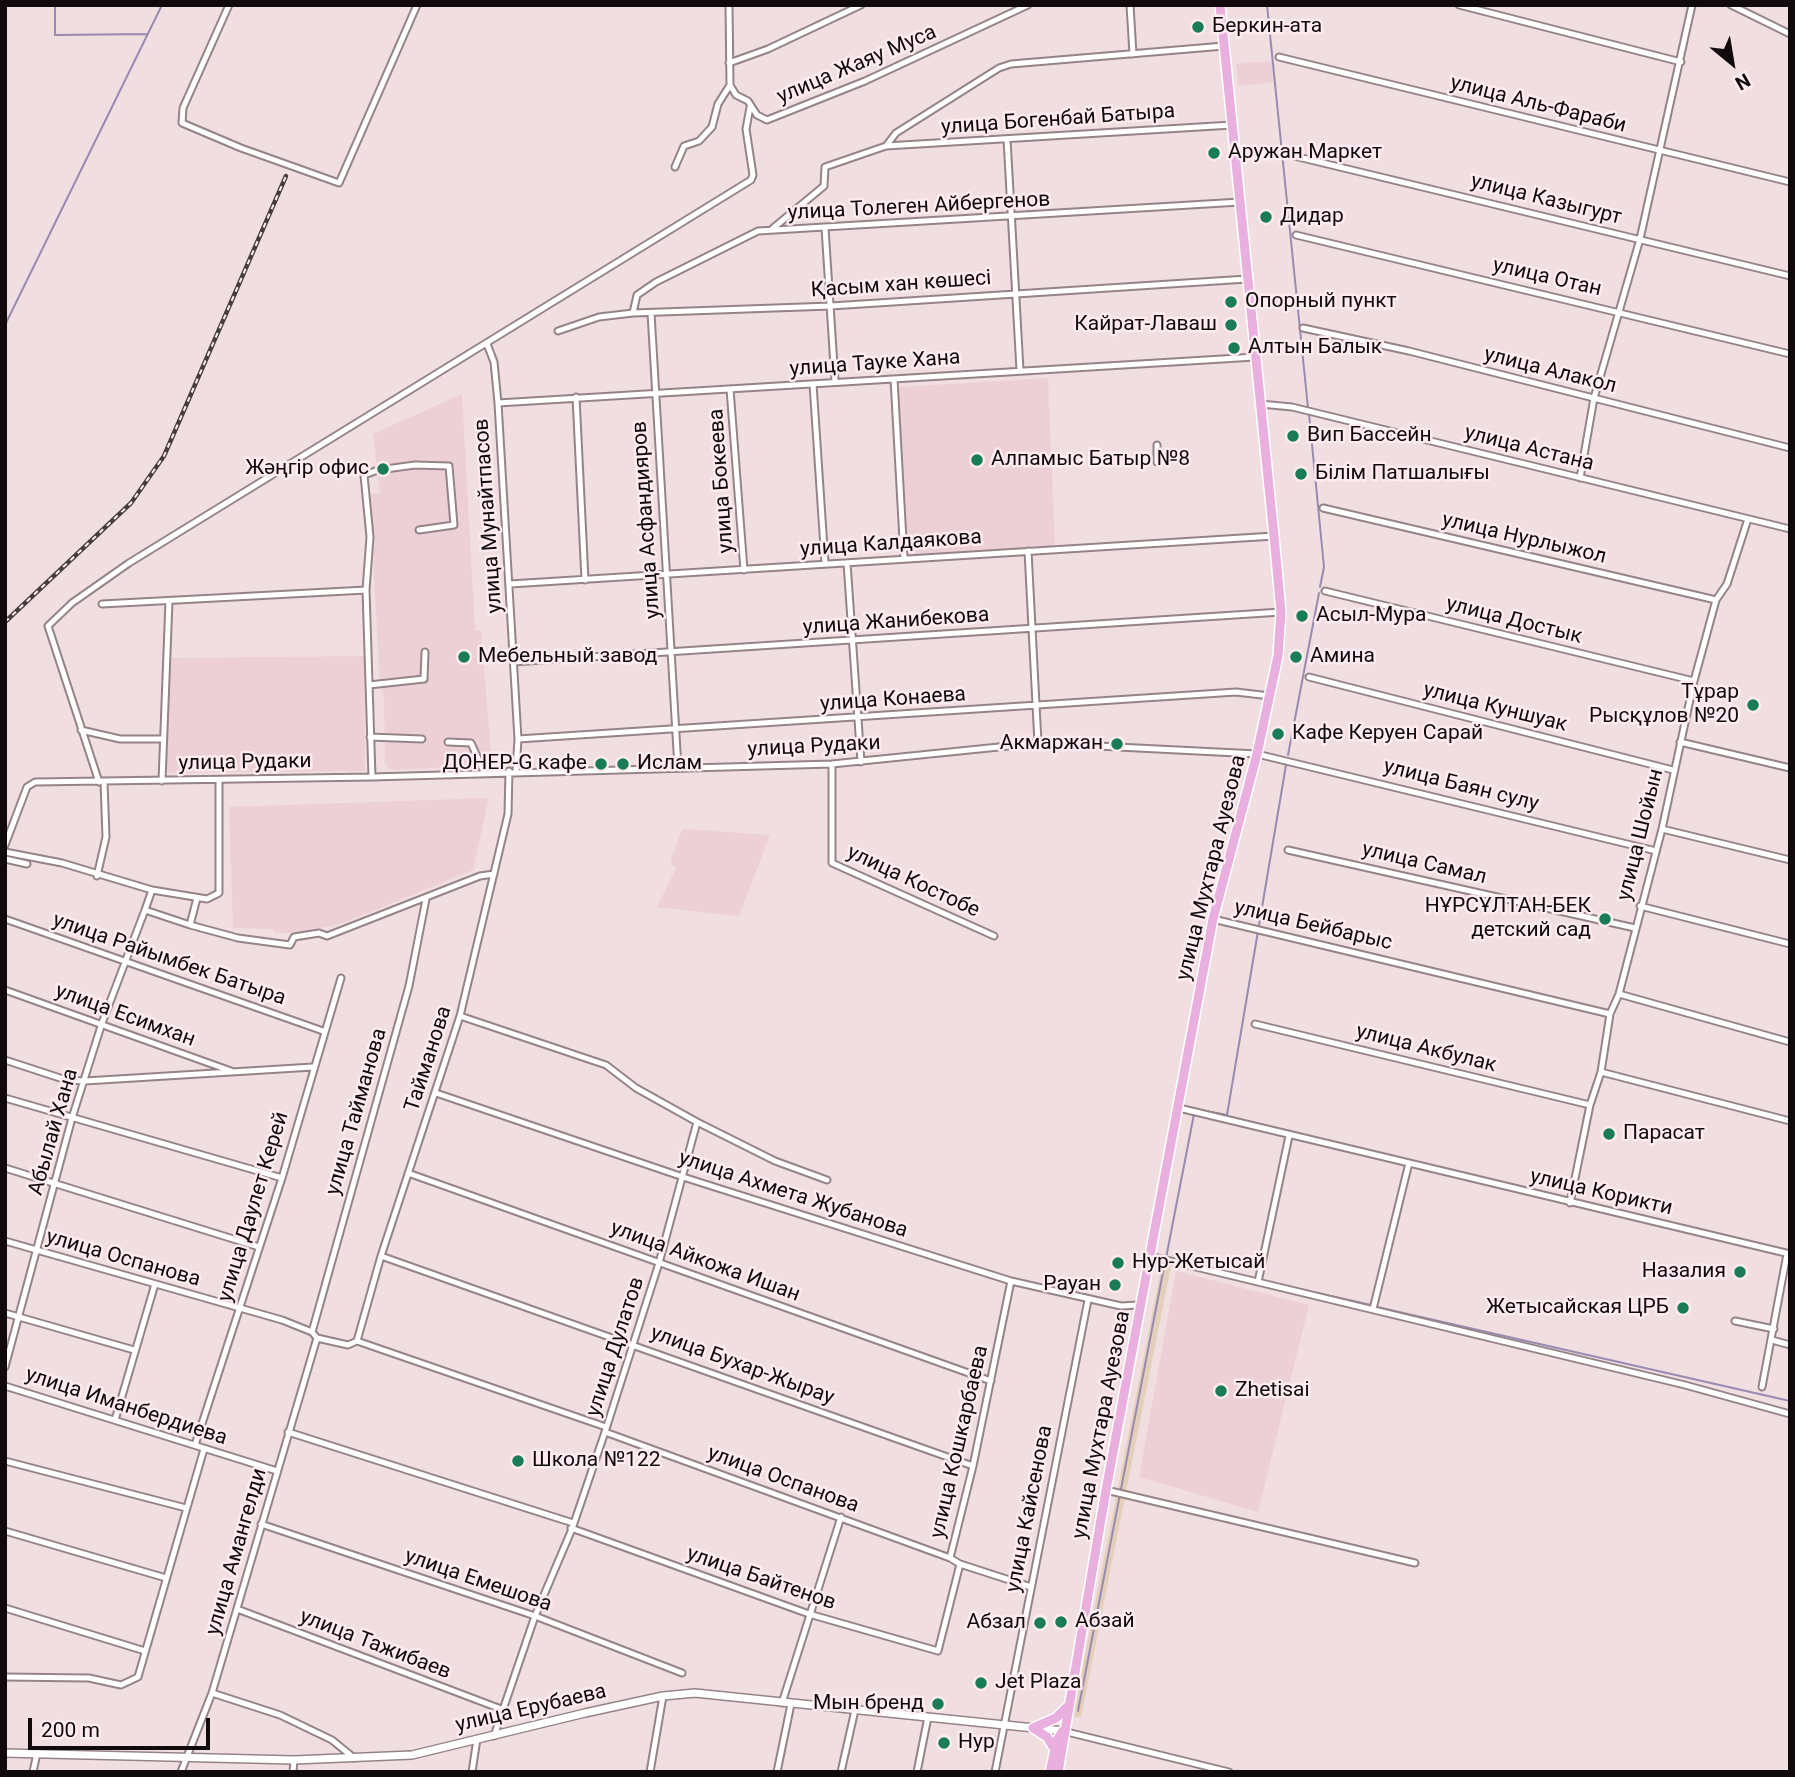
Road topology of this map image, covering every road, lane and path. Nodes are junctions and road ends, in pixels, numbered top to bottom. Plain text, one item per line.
1 (229, 5) edge
2 (417, 5) edge
3 (729, 5) edge
4 (861, 5) edge
5 (1028, 5) edge
6 (1130, 5) edge
7 (1220, 5) edge
8 (1459, 5) edge
9 (1692, 5) edge
10 (1731, 5) edge
11 (1790, 34) edge
12 (1224, 46) junction
13 (1133, 54) junction
14 (1279, 57) dead end
15 (1681, 62) junction
16 (729, 63) junction
17 (730, 85) junction
18 (751, 107) junction
19 (1233, 125) junction
20 (1007, 139) junction
21 (886, 146) junction
22 (1658, 150) junction
23 (1294, 156) dead end
24 (675, 167) dead end
25 (1790, 182) edge
26 (1240, 202) junction
27 (1010, 218) junction
28 (825, 228) junction
29 (772, 229) junction
30 (1296, 235) dead end
31 (1640, 239) junction
32 (1790, 276) edge
33 (1249, 279) junction
34 (1015, 294) junction
35 (831, 306) junction
36 (1618, 312) junction
37 (633, 313) junction
38 (651, 313) junction
39 (1303, 328) dead end
40 (558, 331) dead end
41 (487, 344) junction
42 (1790, 354) edge
43 (1255, 357) junction
44 (1020, 370) junction
45 (894, 379) junction
46 (835, 381) junction
47 (813, 384) junction
48 (730, 389) junction
49 (655, 393) junction
50 (576, 397) junction
51 (1594, 398) junction
52 (498, 403) junction
53 (1260, 404) junction
54 (1157, 445) dead end
55 (1790, 448) edge
56 (1157, 462) dead end
57 (1580, 478) junction
58 (1324, 508) dead end
59 (1748, 519) junction
60 (1790, 529) edge
61 (419, 530) dead end
62 (1274, 536) junction
63 (1028, 551) junction
64 (904, 558) junction
65 (825, 563) junction
66 (847, 563) junction
67 (744, 570) junction
68 (665, 574) junction
69 (585, 580) junction
70 (510, 584) junction
71 (366, 590) junction
72 (1325, 591) dead end
73 (1716, 600) junction
74 (169, 601) junction
75 (102, 604) dead end
76 (1281, 612) junction
77 (1032, 628) junction
78 (853, 640) junction
79 (425, 652) dead end
80 (671, 653) junction
81 (513, 662) junction
82 (1309, 677) dead end
83 (1694, 681) junction
84 (369, 685) junction
85 (1270, 695) junction
86 (1037, 707) junction
87 (858, 719) junction
88 (676, 729) junction
89 (81, 730) junction
90 (370, 737) junction
91 (163, 739) junction
92 (422, 739) dead end
93 (518, 739) junction
94 (448, 742) dead end
95 (1680, 742) junction
96 (1038, 743) junction
97 (1258, 754) junction
98 (861, 762) junction
99 (832, 764) junction
100 (678, 768) junction
101 (1790, 768) edge
102 (1673, 770) junction
103 (512, 771) junction
104 (484, 772) junction
105 (372, 777) junction
106 (219, 780) junction
107 (162, 781) junction
108 (102, 782) junction
109 (1661, 828) junction
110 (5, 845) edge
111 (1288, 850) dead end
112 (1656, 850) junction
113 (5, 852) edge
114 (5, 859) edge
115 (1790, 860) edge
116 (27, 864) dead end
117 (494, 874) junction
118 (97, 876) junction
119 (152, 890) junction
120 (197, 898) junction
121 (426, 899) junction
122 (1640, 906) junction
123 (145, 910) junction
124 (5, 919) edge
125 (1213, 919) junction
126 (190, 925) junction
127 (1635, 928) junction
128 (994, 936) dead end
129 (1790, 944) edge
130 (127, 962) junction
131 (341, 978) dead end
132 (5, 990) edge
133 (1619, 994) junction
134 (1610, 1014) junction
135 (460, 1016) junction
136 (102, 1023) junction
137 (1255, 1024) dead end
138 (323, 1031) junction
139 (1790, 1042) edge
140 (5, 1060) edge
141 (313, 1067) junction
142 (234, 1072) junction
143 (1601, 1072) junction
144 (85, 1081) junction
145 (436, 1093) junction
146 (5, 1098) edge
147 (1590, 1105) junction
148 (1179, 1108) junction
149 (72, 1118) junction
150 (1790, 1121) edge
151 (697, 1122) junction
152 (1289, 1136) junction
153 (1409, 1163) junction
154 (5, 1168) edge
155 (408, 1173) junction
156 (683, 1177) junction
157 (282, 1178) junction
158 (827, 1180) dead end
159 (56, 1183) junction
160 (1570, 1203) junction
161 (5, 1241) edge
162 (259, 1247) junction
163 (38, 1250) junction
164 (1788, 1254) edge
165 (381, 1256) junction
166 (1150, 1256) junction
167 (660, 1263) junction
168 (1258, 1280) junction
169 (1011, 1281) junction
170 (155, 1284) junction
171 (1144, 1299) junction
172 (1088, 1300) junction
173 (239, 1309) junction
174 (1373, 1309) junction
175 (5, 1313) edge
176 (20, 1317) junction
177 (1735, 1321) dead end
178 (1774, 1329) junction
179 (314, 1335) junction
180 (1772, 1340) junction
181 (357, 1341) junction
182 (633, 1343) junction
183 (1790, 1345) edge
184 (134, 1350) junction
185 (5, 1367) edge
186 (991, 1381) junction
187 (5, 1386) edge
188 (1762, 1387) dead end
189 (1790, 1414) edge
190 (115, 1420) junction
191 (605, 1429) junction
192 (288, 1432) junction
193 (195, 1446) junction
194 (204, 1449) junction
195 (5, 1461) edge
196 (973, 1466) junction
197 (277, 1471) junction
198 (1106, 1490) junction
199 (186, 1508) junction
200 (841, 1517) junction
201 (261, 1524) junction
202 (572, 1527) junction
203 (5, 1531) edge
204 (950, 1558) junction
205 (1415, 1563) dead end
206 (960, 1564) junction
207 (166, 1578) junction
208 (1031, 1587) junction
209 (5, 1608) edge
210 (237, 1609) junction
211 (809, 1614) junction
212 (534, 1616) junction
213 (940, 1647) joint
214 (145, 1651) junction
215 (682, 1673) dead end
216 (5, 1677) edge
217 (212, 1693) junction
218 (663, 1696) junction
219 (786, 1704) junction
220 (1068, 1705) junction
221 (501, 1709) junction
222 (855, 1710) junction
223 (928, 1717) junction
224 (1006, 1725) junction
225 (1033, 1728) junction
226 (1063, 1731) junction
227 (494, 1736) junction
228 (477, 1739) junction
229 (1055, 1750) junction
230 (5, 1753) edge
231 (37, 1753) junction
232 (189, 1758) junction
233 (294, 1760) junction
234 (356, 1760) junction
235 (33, 1772) edge
236 (181, 1772) edge
237 (293, 1772) edge
238 (472, 1772) edge
239 (650, 1772) edge
240 (777, 1772) edge
241 (841, 1772) edge
242 (917, 1772) edge
243 (996, 1772) edge
244 (1051, 1772) edge
245 (1058, 1772) edge
246 (1229, 1772) edge

1 - 2 street
3 - 16 street
4 - 16 street
5 - 18 street, улица Жаяу Муса
6 - 13 street
7 - 12 main road, улица Мухтара Ауезова
8 - 15 street
9 - 15 street
10 - 11 street
12 - 13 street
12 - 19 main road, улица Мухтара Ауезова
13 - 21 street
14 - 22 street, улица Аль-Фараби
15 - 22 street
16 - 17 street
17 - 18 street, улица Жаяу Муса
17 - 24 street
18 - 41 street
19 - 20 street, улица Богенбай Батыра
19 - 26 main road, улица Мухтара Ауезова
20 - 21 street, улица Богенбай Батыра
20 - 27 street
21 - 29 street
22 - 25 street, улица Аль-Фараби
22 - 31 street
23 - 31 street, улица Казыгурт
26 - 27 street, улица Толеген Айбергенов
26 - 33 main road, улица Мухтара Ауезова
27 - 28 street, улица Толеген Айбергенов
27 - 34 street
28 - 29 street, улица Толеген Айбергенов
28 - 35 street
29 - 37 street, улица Толеген Айбергенов
30 - 36 street, улица Отан
31 - 32 street, улица Казыгурт
31 - 36 street
33 - 34 street, Қасым хан көшесі
33 - 43 main road, улица Мухтара Ауезова
34 - 35 street, Қасым хан көшесі
34 - 44 street
35 - 38 street, Қасым хан көшесі
35 - 46 street
36 - 42 street, улица Отан
36 - 51 street
37 - 38 street, Қасым хан көшесі
37 - 40 street, Қасым хан көшесі
38 - 49 street, улица Асфандияров
39 - 51 street, улица Алакол
41 - 52 street, улица Мунайтпасов
41 - 89 street
43 - 44 street, улица Тауке Хана
43 - 53 main road, улица Мухтара Ауезова
44 - 45 street, улица Тауке Хана
45 - 46 street, улица Тауке Хана
45 - 64 street
46 - 47 street, улица Тауке Хана
47 - 48 street, улица Тауке Хана
47 - 65 street
48 - 49 street, улица Тауке Хана
48 - 67 street, улица Бокеева
49 - 50 street, улица Тауке Хана
49 - 68 street, улица Асфандияров
50 - 52 street, улица Тауке Хана
50 - 69 street
51 - 55 street, улица Алакол
51 - 57 street
52 - 70 street, улица Мунайтпасов
53 - 57 street, улица Астана
53 - 62 main road, улица Мухтара Ауезова
54 - 56 street
57 - 59 street, улица Астана
58 - 73 street, улица Нурлыжол
59 - 60 street, улица Астана
59 - 73 street, улица Шойын
61 - 71 street
62 - 63 street, улица Калдаякова
62 - 76 main road, улица Мухтара Ауезова
63 - 64 street, улица Калдаякова
63 - 77 street
64 - 66 street, улица Калдаякова
65 - 66 street, улица Калдаякова
65 - 67 street, улица Калдаякова
66 - 78 street
67 - 68 street, улица Калдаякова
68 - 69 street, улица Калдаякова
68 - 80 street, улица Асфандияров
69 - 70 street, улица Калдаякова
70 - 81 street, улица Мунайтпасов
71 - 74 street
71 - 84 street
72 - 83 street, улица Достык
73 - 83 street, улица Шойын
74 - 75 street
74 - 91 street, улица Рудаки
76 - 77 street, улица Жанибекова
76 - 85 main road, улица Мухтара Ауезова
77 - 78 street, улица Жанибекова
77 - 86 street
78 - 80 street, улица Жанибекова
78 - 87 street
79 - 84 street
80 - 81 street, улица Жанибекова
80 - 88 street, улица Асфандияров
81 - 93 street, улица Мунайтпасов
82 - 102 street, улица Куншуак
83 - 95 street, улица Шойын
84 - 90 street
85 - 86 street, улица Конаева
85 - 97 main road, улица Мухтара Ауезова
86 - 87 street, улица Конаева
86 - 96 street
87 - 88 street, улица Конаева
87 - 98 street
88 - 93 street, улица Конаева
88 - 100 street, улица Асфандияров
89 - 91 street
89 - 108 street
90 - 92 street
90 - 105 street
91 - 107 street, улица Рудаки
93 - 103 street, улица Мунайтпасов
94 - 104 street
95 - 101 street
95 - 102 street, улица Шойын
96 - 97 street, улица Рудаки
96 - 98 street, улица Рудаки
97 - 112 street, улица Баян сулу
97 - 125 main road, улица Мухтара Ауезова
98 - 99 street, улица Рудаки
99 - 100 street, улица Рудаки
99 - 128 street, улица Костобе
100 - 103 street, улица Рудаки
102 - 109 street, улица Шойын
103 - 104 street, улица Рудаки
103 - 117 street, Тайманова
104 - 105 street, улица Рудаки
105 - 106 street, улица Рудаки
106 - 107 street, улица Рудаки
106 - 120 street
107 - 108 street, улица Рудаки
108 - 110 street, улица Рудаки
108 - 118 street
109 - 112 street, улица Шойын
109 - 115 street
111 - 127 street, улица Самал
112 - 122 street, улица Шойын
113 - 118 street
114 - 116 street
117 - 121 street
117 - 135 street, Тайманова
118 - 119 street
119 - 120 street
119 - 123 street, Абылай Хана
120 - 126 street
121 - 126 street
121 - 179 street, улица Тайманова
122 - 127 street, улица Шойын
122 - 129 street
123 - 126 street
123 - 130 street, Абылай Хана
124 - 130 street, улица Райымбек Батыра
125 - 134 street, улица Бейбарыс
125 - 148 main road, улица Мухтара Ауезова
127 - 133 street, улица Шойын
130 - 136 street, Абылай Хана
130 - 138 street, улица Райымбек Батыра
131 - 138 street, улица Даулет Керей
132 - 136 street, улица Есимхан
133 - 134 street, улица Шойын
133 - 139 street
134 - 143 street, улица Шойын
135 - 145 street, Тайманова
135 - 151 street
136 - 142 street, улица Есимхан
136 - 144 street, Абылай Хана
137 - 147 street, улица Акбулак
138 - 141 street, улица Даулет Керей
140 - 144 street
141 - 142 street
141 - 157 street, улица Даулет Керей
142 - 144 street
143 - 147 street, улица Шойын
143 - 150 street
144 - 149 street, Абылай Хана
145 - 155 street, Тайманова
145 - 156 street, улица Ахмета Жубанова
146 - 149 street
147 - 160 street, улица Шойын
148 - 152 street, улица Корикти
148 - 166 main road, улица Мухтара Ауезова
149 - 157 street
149 - 159 street, Абылай Хана
151 - 156 street, улица Дулатов
151 - 158 street
152 - 153 street, улица Корикти
152 - 168 street
153 - 160 street, улица Корикти
153 - 174 street
154 - 159 street
155 - 165 street, Тайманова
155 - 167 street, улица Айкожа Ишан
156 - 167 street, улица Дулатов
156 - 169 street, улица Ахмета Жубанова
157 - 162 street, улица Даулет Керей
159 - 162 street
159 - 163 street, Абылай Хана
160 - 164 street, улица Корикти
161 - 163 street, улица Оспанова
162 - 173 street, улица Даулет Керей
163 - 170 street, улица Оспанова
163 - 176 street, Абылай Хана
164 - 178 street, улица Корикти
165 - 181 street, Тайманова
165 - 182 street, улица Бухар-Жырау
166 - 168 street
166 - 171 main road, улица Мухтара Ауезова
167 - 182 street, улица Дулатов
167 - 186 street, улица Айкожа Ишан
168 - 174 street
169 - 172 street, улица Ахмета Жубанова
169 - 186 street, улица Кошкарбаева
170 - 173 street, улица Оспанова
170 - 184 street
171 - 172 street, улица Ахмета Жубанова
171 - 198 main road, улица Мухтара Ауезова
172 - 208 street, улица Кайсенова
173 - 179 street, улица Оспанова
173 - 193 street, улица Даулет Керей
174 - 189 street
175 - 176 street
176 - 184 street
176 - 185 street, Абылай Хана
177 - 178 street
178 - 180 street, улица Корикти
179 - 181 street, улица Оспанова
179 - 192 street, улица Амангелди
180 - 183 street
180 - 188 street, улица Корикти
181 - 191 street, улица Оспанова
182 - 191 street, улица Дулатов
182 - 196 street, улица Бухар-Жырау
184 - 190 street
186 - 196 street, улица Кошкарбаева
187 - 190 street, улица Иманбердиева
190 - 193 street, улица Иманбердиева
191 - 200 street, улица Оспанова
191 - 202 street, улица Дулатов
192 - 197 street, улица Амангелди
192 - 202 street, улица Байтенов
193 - 194 street, улица Иманбердиева
194 - 197 street, улица Иманбердиева
194 - 199 street
195 - 199 street
196 - 204 street, улица Кошкарбаева
197 - 201 street, улица Амангелди
198 - 205 street
198 - 220 main road, улица Мухтара Ауезова
199 - 207 street
200 - 204 street, улица Оспанова
200 - 211 street
201 - 210 street, улица Амангелди
201 - 212 street, улица Емешова
202 - 211 street, улица Байтенов
202 - 212 street, улица Дулатов
203 - 207 street
204 - 206 street, улица Кошкарбаева
206 - 208 street
206 - 213 street, улица Кошкарбаева
207 - 214 street
208 - 224 street, улица Кайсенова
209 - 214 street
210 - 217 street, улица Амангелди
210 - 221 street, улица Тажибаев
211 - 213 street, улица Байтенов
211 - 219 street
212 - 215 street, улица Емешова
212 - 221 street, улица Дулатов
214 - 216 street
217 - 232 street, улица Амангелди
217 - 234 street
218 - 219 street, улица Ерубаева
218 - 227 street, улица Ерубаева
218 - 239 street
219 - 222 street, улица Ерубаева
219 - 240 street
220 - 225 main road
220 - 226 main road, улица Мухтара Ауезова
221 - 227 street, улица Дулатов
222 - 223 street, улица Ерубаева
222 - 241 street
223 - 224 street, улица Ерубаева
223 - 242 street
224 - 225 street, улица Ерубаева
224 - 243 street, улица Кайсенова
225 - 226 street, улица Ерубаева
225 - 229 main road
226 - 229 main road, улица Мухтара Ауезова
226 - 245 main road, улица Мухтара Ауезова
226 - 246 street
227 - 228 street, улица Ерубаева
228 - 234 street, улица Ерубаева
228 - 238 street
229 - 244 main road, улица Мухтара Ауезова
230 - 231 street, улица Ерубаева
231 - 232 street, улица Ерубаева
231 - 235 street
232 - 233 street, улица Ерубаева
232 - 236 street, улица Амангелди
233 - 234 street, улица Ерубаева
233 - 237 street

